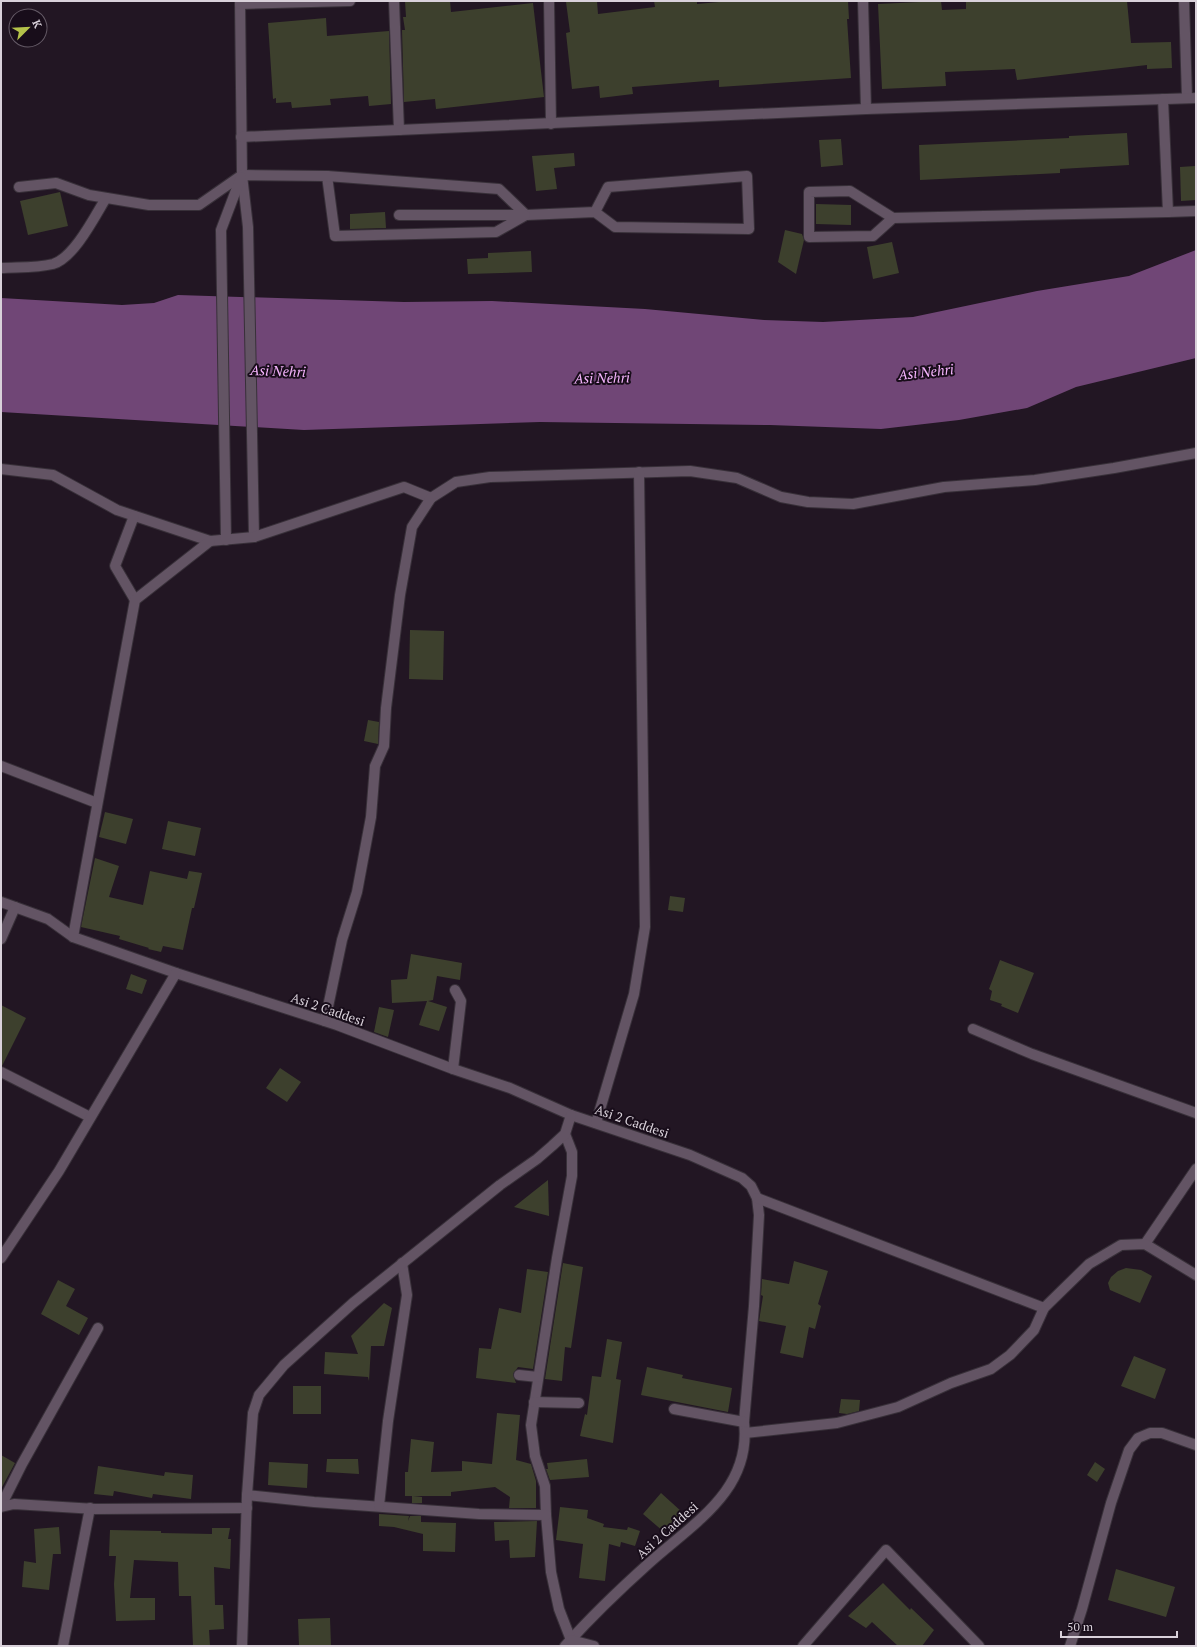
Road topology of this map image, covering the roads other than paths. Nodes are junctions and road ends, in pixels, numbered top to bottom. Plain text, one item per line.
1 (350, 1) edge
2 (394, 1) edge
3 (549, 1) edge
4 (863, 1) edge
5 (1184, 1) edge
6 (240, 3) edge
7 (1192, 98) edge
8 (1163, 99) junction
9 (866, 109) junction
10 (551, 124) junction
11 (399, 130) junction
12 (241, 137) junction
13 (242, 176) junction
14 (327, 176) junction
15 (19, 188) dead end
16 (106, 198) junction
17 (595, 212) junction
18 (1168, 212) junction
19 (1196, 212) edge
20 (399, 215) dead end
21 (526, 215) junction
22 (893, 218) junction
23 (1, 268) edge
24 (1196, 453) edge
25 (1, 469) edge
26 (639, 472) junction
27 (431, 498) junction
28 (134, 516) junction
29 (254, 537) junction
30 (226, 540) junction
31 (210, 541) junction
32 (135, 600) junction
33 (1, 766) edge
34 (97, 803) junction
35 (1, 902) edge
36 (15, 907) junction
37 (72, 937) junction
38 (1, 939) edge
39 (176, 973) junction
40 (455, 990) dead end
41 (325, 1021) junction
42 (973, 1029) dead end
43 (453, 1069) junction
44 (1, 1072) edge
45 (1196, 1113) edge
46 (571, 1115) junction
47 (90, 1117) junction
48 (596, 1123) junction
49 (565, 1134) junction
50 (1196, 1169) edge
51 (757, 1198) junction
52 (1145, 1244) junction
53 (1, 1258) edge
54 (402, 1263) junction
55 (1196, 1275) edge
56 (1044, 1308) junction
57 (98, 1328) dead end
58 (519, 1375) dead end
59 (538, 1377) junction
60 (534, 1402) junction
61 (579, 1403) dead end
62 (674, 1409) dead end
63 (744, 1422) junction
64 (745, 1433) junction
65 (1196, 1445) edge
66 (247, 1495) junction
67 (379, 1506) junction
68 (1, 1507) edge
69 (90, 1508) junction
70 (247, 1508) junction
71 (546, 1515) junction
72 (570, 1644) edge
73 (63, 1646) edge
74 (242, 1646) edge
75 (594, 1646) edge
76 (803, 1646) edge
77 (979, 1646) edge
78 (1070, 1646) edge

1 - 6 street
2 - 11 street
3 - 10 street
4 - 9 street
5 - 7 street
6 - 12 street
7 - 8 street
8 - 9 street
8 - 18 street
9 - 10 street
10 - 11 street
11 - 12 street
12 - 13 street
13 - 14 street
13 - 16 street
13 - 29 street
13 - 30 street
14 - 21 street
14 - 21 street
15 - 16 street
16 - 23 street
17 - 17 street
17 - 21 street
18 - 19 street
18 - 22 street
20 - 21 street
22 - 22 street
24 - 26 street
25 - 28 street
26 - 27 street
26 - 48 street
27 - 29 street
27 - 41 street
28 - 31 street
28 - 32 street
29 - 30 street
30 - 31 street
31 - 32 street
32 - 34 street
33 - 34 street
34 - 37 street
35 - 36 street, Asi 2 Caddesi
36 - 37 street, Asi 2 Caddesi
36 - 38 street
37 - 39 street, Asi 2 Caddesi
39 - 41 street, Asi 2 Caddesi
39 - 47 street
40 - 43 street
41 - 43 street, Asi 2 Caddesi
42 - 45 street
43 - 46 street, Asi 2 Caddesi
44 - 47 street
46 - 48 street, Asi 2 Caddesi
46 - 49 street
47 - 53 street
48 - 51 street, Asi 2 Caddesi
49 - 54 street
49 - 59 street
50 - 52 street
51 - 56 street
51 - 63 street, Asi 2 Caddesi
52 - 55 street
52 - 56 street
54 - 66 street
54 - 67 street
56 - 64 street
57 - 68 street
58 - 59 street
59 - 60 street
60 - 61 street
60 - 71 street
62 - 63 street
63 - 64 street, Asi 2 Caddesi
64 - 72 street, Asi 2 Caddesi
65 - 78 street
66 - 67 street
66 - 70 street
67 - 71 street
68 - 69 street
69 - 70 street
69 - 73 street
70 - 74 street
71 - 72 street
72 - 75 street
76 - 77 street

